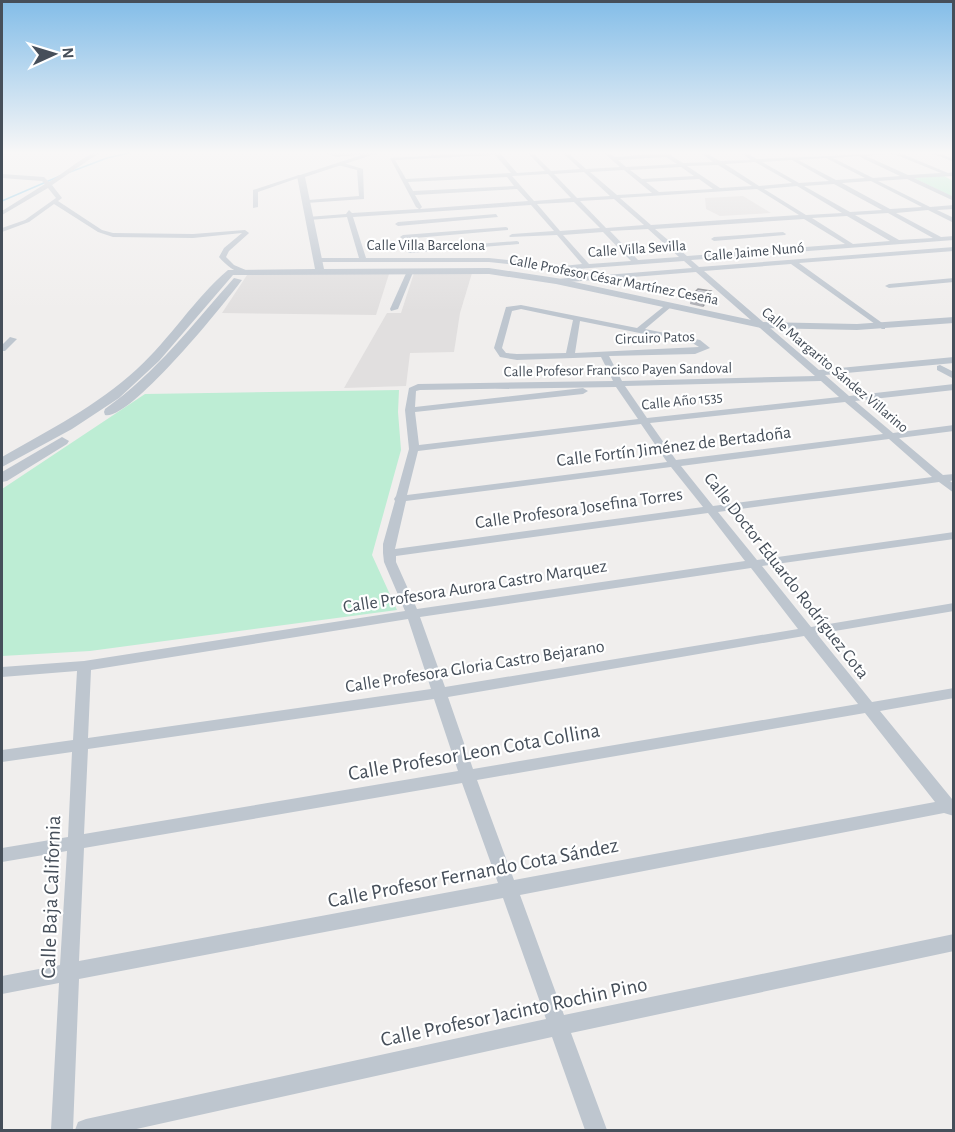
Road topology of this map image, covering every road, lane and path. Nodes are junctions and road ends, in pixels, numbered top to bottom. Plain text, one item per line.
1 (49, 206) edge
2 (60, 206) edge
3 (308, 206) edge
4 (439, 206) edge
5 (449, 206) edge
6 (489, 206) edge
7 (535, 206) edge
8 (581, 206) edge
9 (625, 206) edge
10 (788, 206) edge
11 (835, 206) edge
12 (879, 206) edge
13 (924, 206) edge
14 (419, 207) joint
15 (954, 207) edge
16 (928, 208) junction
17 (33, 210) dead end
18 (43, 210) junction
19 (65, 210) junction
20 (392, 210) junction
21 (21, 211) dead end
22 (888, 211) junction
23 (349, 213) junction
24 (848, 213) junction
25 (2, 214) edge
26 (496, 216) junction
27 (804, 216) junction
28 (309, 217) junction
29 (761, 219) junction
30 (954, 221) edge
31 (398, 224) junction
32 (695, 224) junction
33 (649, 227) junction
34 (506, 229) junction
35 (2, 230) edge
36 (605, 230) junction
37 (559, 233) junction
38 (783, 234) junction
39 (512, 236) junction
40 (403, 237) junction
41 (954, 238) edge
42 (714, 239) junction
43 (940, 239) junction
44 (897, 242) junction
45 (517, 243) junction
46 (721, 244) dead end
47 (852, 246) junction
48 (805, 249) junction
49 (954, 249) edge
50 (522, 250) dead end
51 (728, 250) dead end
52 (409, 251) junction
53 (734, 255) junction
54 (868, 256) junction
55 (528, 257) dead end
56 (413, 259) junction
57 (685, 259) junction
58 (363, 260) junction
59 (793, 262) junction
60 (636, 263) junction
61 (533, 264) junction
62 (319, 266) junction
63 (587, 266) junction
64 (232, 269) junction
65 (410, 270) junction
66 (698, 270) junction
67 (246, 272) junction
68 (954, 280) edge
69 (556, 281) junction
70 (889, 286) dead end
71 (668, 305) junction
72 (394, 309) dead end
73 (577, 317) junction
74 (954, 320) edge
75 (760, 325) junction
76 (882, 327) junction
77 (639, 330) junction
78 (13, 339) dead end
79 (170, 341) junction
80 (185, 342) junction
81 (2, 349) edge
82 (603, 353) junction
83 (570, 355) junction
84 (954, 360) edge
85 (940, 368) dead end
86 (821, 375) junction
87 (954, 376) edge
88 (602, 384) junction
89 (619, 384) junction
90 (954, 387) edge
91 (847, 399) junction
92 (410, 410) junction
93 (642, 421) junction
94 (954, 428) edge
95 (892, 436) junction
96 (51, 441) junction
97 (414, 449) junction
98 (2, 463) edge
99 (674, 463) junction
100 (954, 477) edge
101 (2, 478) edge
102 (940, 478) junction
103 (954, 490) edge
104 (399, 499) junction
105 (709, 509) junction
106 (954, 535) edge
107 (389, 553) junction
108 (755, 563) junction
109 (954, 607) edge
110 (413, 614) junction
111 (805, 630) junction
112 (84, 666) junction
113 (2, 672) edge
114 (439, 693) junction
115 (954, 693) edge
116 (867, 708) junction
117 (80, 746) junction
118 (2, 756) edge
119 (467, 774) junction
120 (952, 808) edge
121 (76, 842) junction
122 (2, 855) edge
123 (509, 889) junction
124 (954, 942) edge
125 (70, 972) junction
126 (2, 985) edge
127 (558, 1026) junction
128 (62, 1131) edge
129 (86, 1131) edge
130 (596, 1131) edge

1 - 18 street
2 - 19 street
3 - 28 street
4 - 14 street
5 - 20 street
6 - 26 street
7 - 37 street
8 - 36 street
9 - 33 street, Calle Margarito Sández Villarino
10 - 27 street
11 - 24 street
12 - 22 street
13 - 16 street
14 - 20 street
15 - 16 street
16 - 22 street
16 - 30 street
17 - 18 street
18 - 19 street
18 - 35 street
19 - 64 street
20 - 23 street
20 - 31 street
21 - 25 street
22 - 24 street
22 - 43 street
23 - 28 street
23 - 58 street
24 - 27 street
24 - 44 street
26 - 31 street
26 - 34 street
27 - 29 street
27 - 47 street
28 - 62 street
29 - 32 street
29 - 38 street
31 - 40 street
32 - 33 street
32 - 42 street
33 - 36 street
33 - 57 street, Calle Margarito Sández Villarino
34 - 39 street
34 - 40 street
36 - 37 street
36 - 60 street
37 - 39 street
37 - 63 street
38 - 42 street
38 - 48 street
39 - 45 street
40 - 52 street
41 - 43 street, Calle Villa Sevilla
42 - 46 street
43 - 44 street, Calle Villa Sevilla
44 - 47 street, Calle Villa Sevilla
45 - 50 street
45 - 52 street
47 - 48 street, Calle Villa Sevilla
47 - 54 street
48 - 53 street, Calle Villa Sevilla
49 - 54 street, Calle Jaime Nunó
51 - 53 street
52 - 56 street
53 - 57 street, Calle Villa Sevilla
54 - 59 street, Calle Jaime Nunó
55 - 61 street
56 - 58 street, Calle Villa Barcelona
56 - 61 street, Calle Villa Barcelona
57 - 60 street, Calle Villa Sevilla
57 - 66 street, Calle Margarito Sández Villarino
58 - 62 street, Calle Villa Barcelona
59 - 66 street, Calle Jaime Nunó
59 - 76 street
60 - 63 street, Calle Villa Sevilla
61 - 63 street, Calle Villa Sevilla
62 - 65 street, Calle Profesor César Martínez Ceseña
62 - 67 street, Calle Profesor César Martínez Ceseña
64 - 67 street, Calle Profesor César Martínez Ceseña
64 - 79 street
65 - 69 street, Calle Profesor César Martínez Ceseña
65 - 72 street
66 - 69 street, Calle Jaime Nunó
66 - 75 street, Calle Margarito Sández Villarino
67 - 80 street
68 - 70 street
69 - 71 street, Calle Profesor César Martínez Ceseña
71 - 75 street, Calle Profesor César Martínez Ceseña
71 - 77 street
73 - 77 street, Circuiro Patos
73 - 83 street
73 - 83 street, Circuiro Patos
74 - 76 street, Calle Profesor César Martínez Ceseña
75 - 76 street, Calle Profesor César Martínez Ceseña
75 - 86 street, Calle Margarito Sández Villarino
77 - 82 street, Circuiro Patos
78 - 81 street
79 - 80 street
79 - 96 street
80 - 96 street
82 - 83 street, Circuiro Patos
82 - 89 street, Calle Doctor Eduardo Rodríguez Cota
84 - 86 street, Calle Profesor Francisco Payen Sandoval
85 - 87 street
86 - 89 street, Calle Profesor Francisco Payen Sandoval
86 - 91 street, Calle Margarito Sández Villarino
88 - 89 street, Calle Profesor Francisco Payen Sandoval
88 - 92 street
88 - 92 street, Calle Profesor Francisco Payen Sandoval
89 - 93 street, Calle Doctor Eduardo Rodríguez Cota
90 - 91 street, Calle Año 1535
91 - 93 street, Calle Año 1535
91 - 95 street, Calle Margarito Sández Villarino
92 - 97 street
93 - 97 street, Calle Año 1535
93 - 99 street, Calle Doctor Eduardo Rodríguez Cota
94 - 95 street, Calle Fortín Jiménez de Bertadoña
95 - 99 street, Calle Fortín Jiménez de Bertadoña
95 - 102 street, Calle Margarito Sández Villarino
96 - 98 street
96 - 101 street
97 - 104 street
99 - 104 street, Calle Fortín Jiménez de Bertadoña
99 - 105 street, Calle Doctor Eduardo Rodríguez Cota
100 - 102 street, Calle Profesora Josefina Torres
102 - 103 street, Calle Margarito Sández Villarino
102 - 105 street, Calle Profesora Josefina Torres
104 - 107 street
105 - 107 street, Calle Profesora Josefina Torres
105 - 108 street, Calle Doctor Eduardo Rodríguez Cota
106 - 108 street, Calle Profesora Aurora Castro Marquez
107 - 110 street
108 - 110 street, Calle Profesora Aurora Castro Marquez
108 - 111 street, Calle Doctor Eduardo Rodríguez Cota
109 - 111 street, Calle Profesora Gloria Castro Bejarano
110 - 112 street, Calle Profesora Aurora Castro Marquez
110 - 114 street
111 - 114 street, Calle Profesora Gloria Castro Bejarano
111 - 116 street, Calle Doctor Eduardo Rodríguez Cota
112 - 113 street, Calle Profesora Aurora Castro Marquez
112 - 117 street, Calle Baja California
114 - 117 street, Calle Profesora Gloria Castro Bejarano
114 - 119 street
115 - 116 street, Calle Profesor Leon Cota Collina
116 - 119 street, Calle Profesor Leon Cota Collina
116 - 120 street, Calle Doctor Eduardo Rodríguez Cota
117 - 118 street, Calle Profesora Gloria Castro Bejarano
117 - 121 street, Calle Baja California
119 - 121 street, Calle Profesor Leon Cota Collina
119 - 123 street
120 - 123 street, Calle Profesor Fernando Cota Sández
121 - 122 street, Calle Profesor Leon Cota Collina
121 - 125 street, Calle Baja California
123 - 125 street, Calle Profesor Fernando Cota Sández
123 - 127 street
124 - 127 street, Calle Profesor Jacinto Rochin Pino
125 - 126 street, Calle Profesor Fernando Cota Sández
125 - 128 street, Calle Baja California
127 - 129 street, Calle Profesor Jacinto Rochin Pino
127 - 130 street

